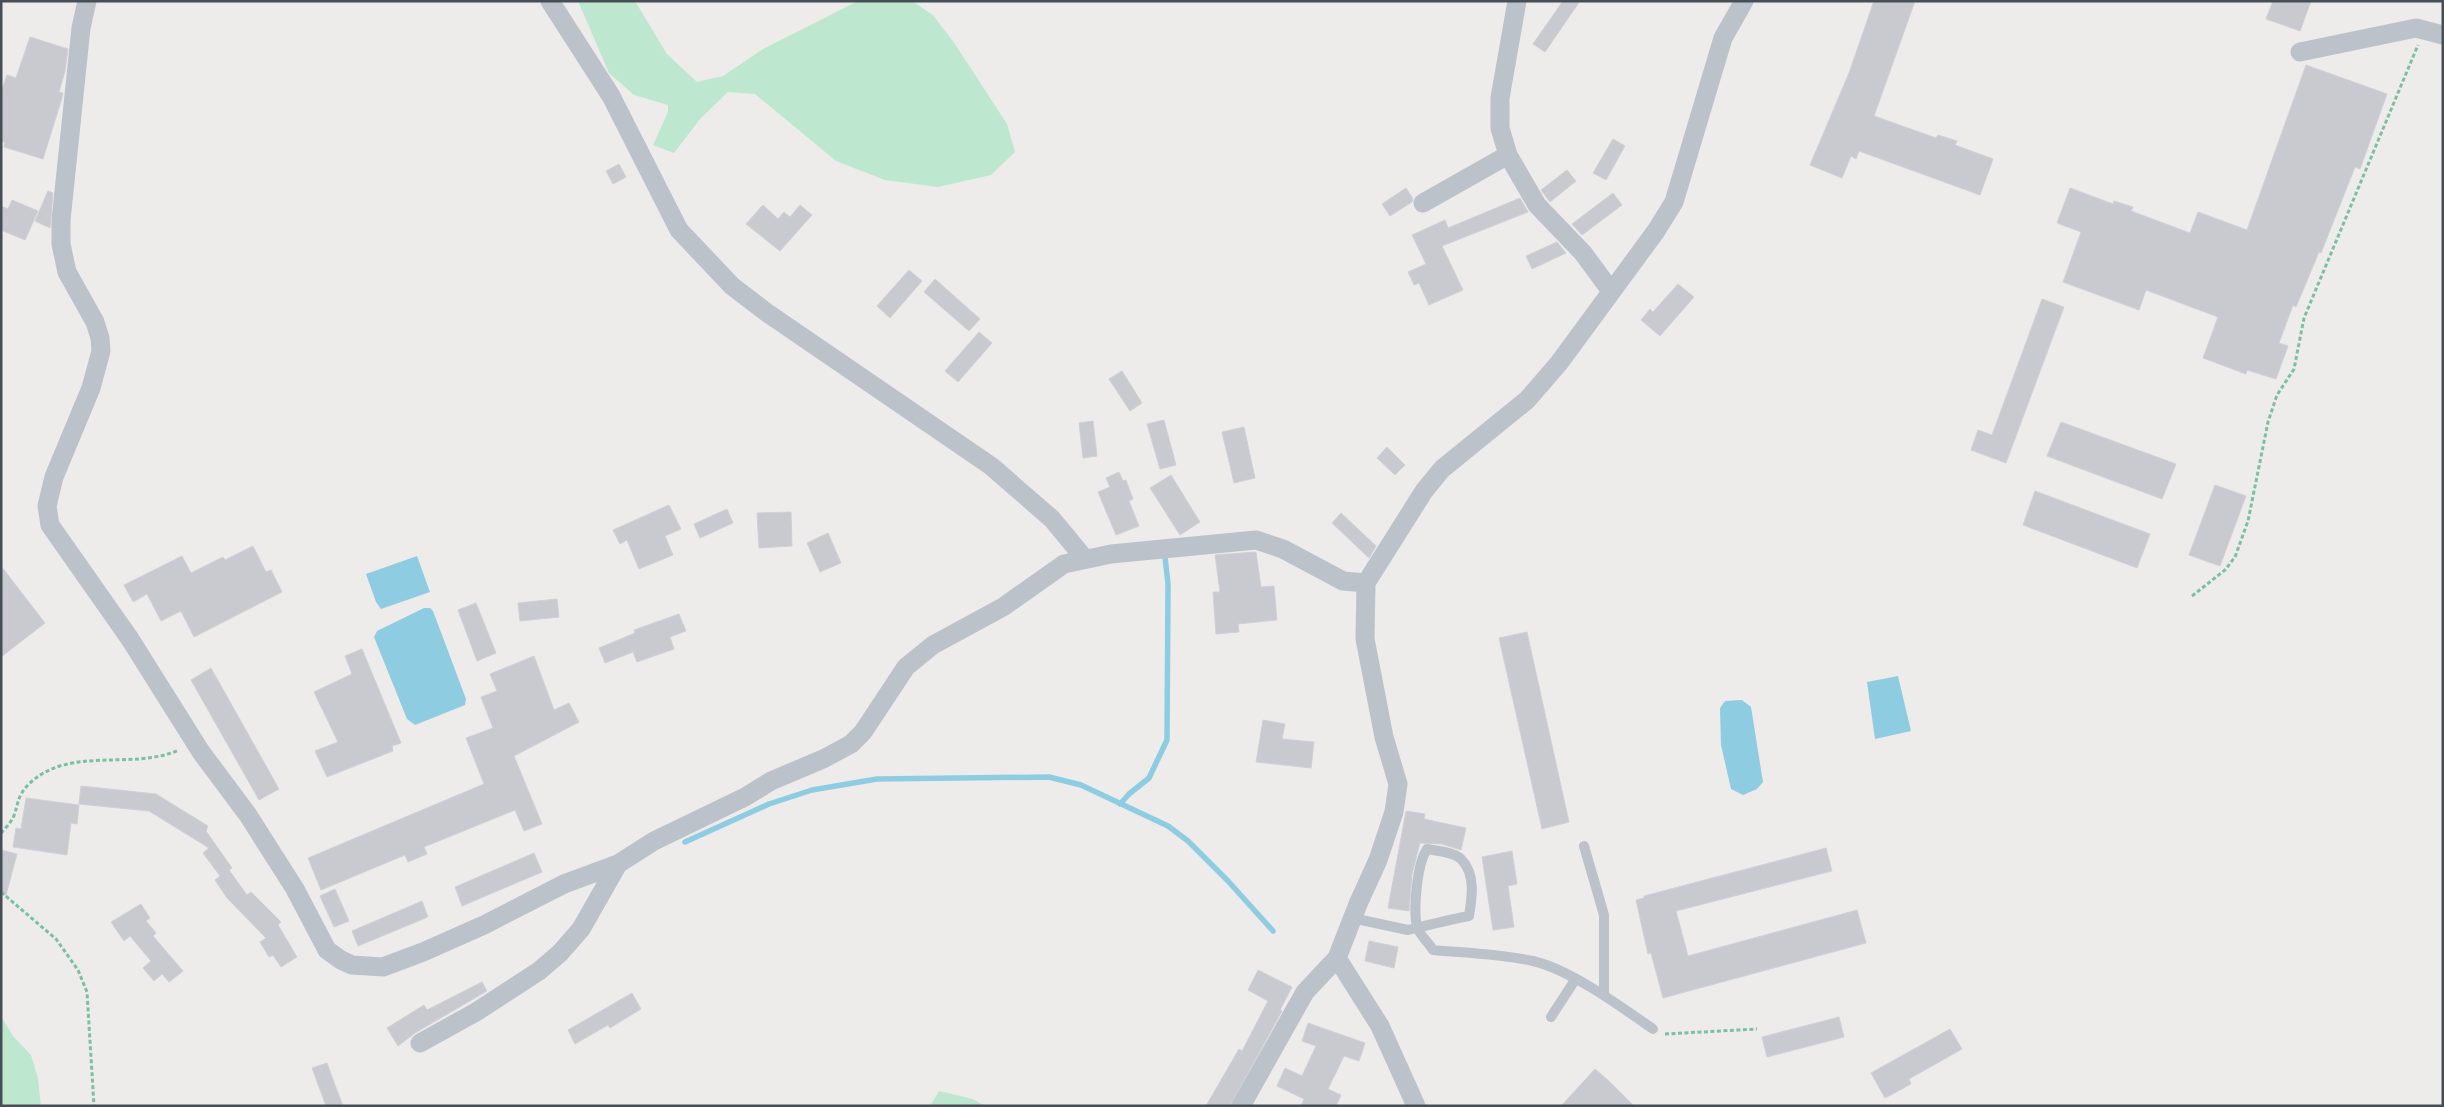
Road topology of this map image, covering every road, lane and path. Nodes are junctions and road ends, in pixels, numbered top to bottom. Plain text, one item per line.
1 (87, 1) edge
2 (550, 1) edge
3 (1517, 1) edge
4 (1744, 1) edge
5 (2425, 28) junction
6 (2443, 35) edge
7 (2300, 52) dead end
8 (1508, 155) junction
9 (1423, 203) dead end
10 (1611, 291) junction
11 (1085, 558) junction
12 (1366, 583) junction
13 (2192, 596) dead end
14 (195, 742) junction
15 (1, 833) edge
16 (1584, 846) dead end
17 (618, 864) junction
18 (1, 892) edge
19 (1352, 918) junction
20 (1418, 928) junction
21 (1338, 958) junction
22 (1575, 980) junction
23 (1604, 995) junction
24 (1551, 1017) dead end
25 (1653, 1029) joint
26 (1756, 1029) dead end
27 (420, 1042) dead end
28 (94, 1106) edge
29 (1242, 1106) edge
30 (1416, 1106) edge

1 - 14 street
2 - 11 street
3 - 8 street
4 - 10 street
5 - 6 street
5 - 7 street
5 - 13 path
8 - 9 street
8 - 10 street
10 - 12 street
11 - 12 street
11 - 17 street
12 - 19 street
14 - 15 path
14 - 17 street
16 - 23 lane
17 - 27 street
18 - 28 path
19 - 20 lane
19 - 21 street
20 - 20 lane
20 - 22 lane
21 - 29 street
21 - 30 street
22 - 23 lane
22 - 24 lane
23 - 25 lane
25 - 26 path

